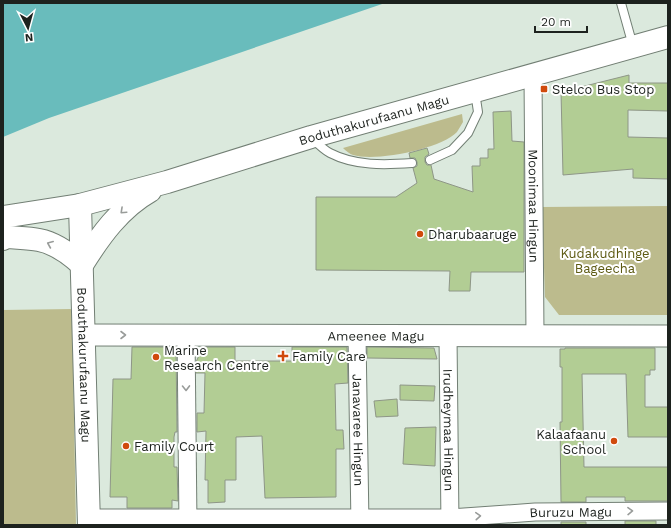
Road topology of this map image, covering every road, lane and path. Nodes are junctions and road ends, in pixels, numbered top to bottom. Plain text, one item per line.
1 (621, 3) edge
2 (668, 37) edge
3 (633, 47) junction
4 (533, 75) junction
5 (475, 92) junction
6 (311, 137) junction
7 (430, 160) dead end
8 (412, 163) dead end
9 (167, 182) junction
10 (80, 205) junction
11 (4, 231) edge
12 (82, 265) junction
13 (84, 335) junction
14 (186, 335) junction
15 (357, 336) junction
16 (448, 336) junction
17 (535, 336) junction
18 (668, 336) edge
19 (668, 511) edge
20 (535, 519) edge
21 (89, 522) edge
22 (188, 522) edge
23 (360, 522) edge
24 (450, 522) edge

1 - 3 lane
2 - 3 main road, Boduthakurufaanu Magu
3 - 4 main road, Boduthakurufaanu Magu
4 - 5 main road, Boduthakurufaanu Magu
4 - 17 street, Moonimaa Hingun
5 - 6 main road, Boduthakurufaanu Magu
5 - 7 lane
6 - 8 lane
6 - 9 main road, Boduthakurufaanu Magu
9 - 10 main road, Boduthakurufaanu Magu
9 -> 12 main road
10 - 11 main road, Boduthakurufaanu Magu
10 - 12 main road, Boduthakurufaanu Magu
12 -> 11 main road
12 - 13 main road, Boduthakurufaanu Magu
13 -> 14 street, Ameenee Magu
13 - 21 main road, Boduthakurufaanu Magu
14 - 15 street, Ameenee Magu
14 -> 22 street
15 - 16 street, Ameenee Magu
15 - 23 street, Janavaree Hingun
16 - 17 street, Ameenee Magu
16 - 24 street, Irudheymaa Hingun
17 - 18 street, Ameenee Magu
20 -> 19 street, Buruzu Magu
24 -> 20 street, Buruzu Magu
21 - 22 street, Buruzu Magu
22 - 23 street, Buruzu Magu
23 - 24 street, Buruzu Magu

